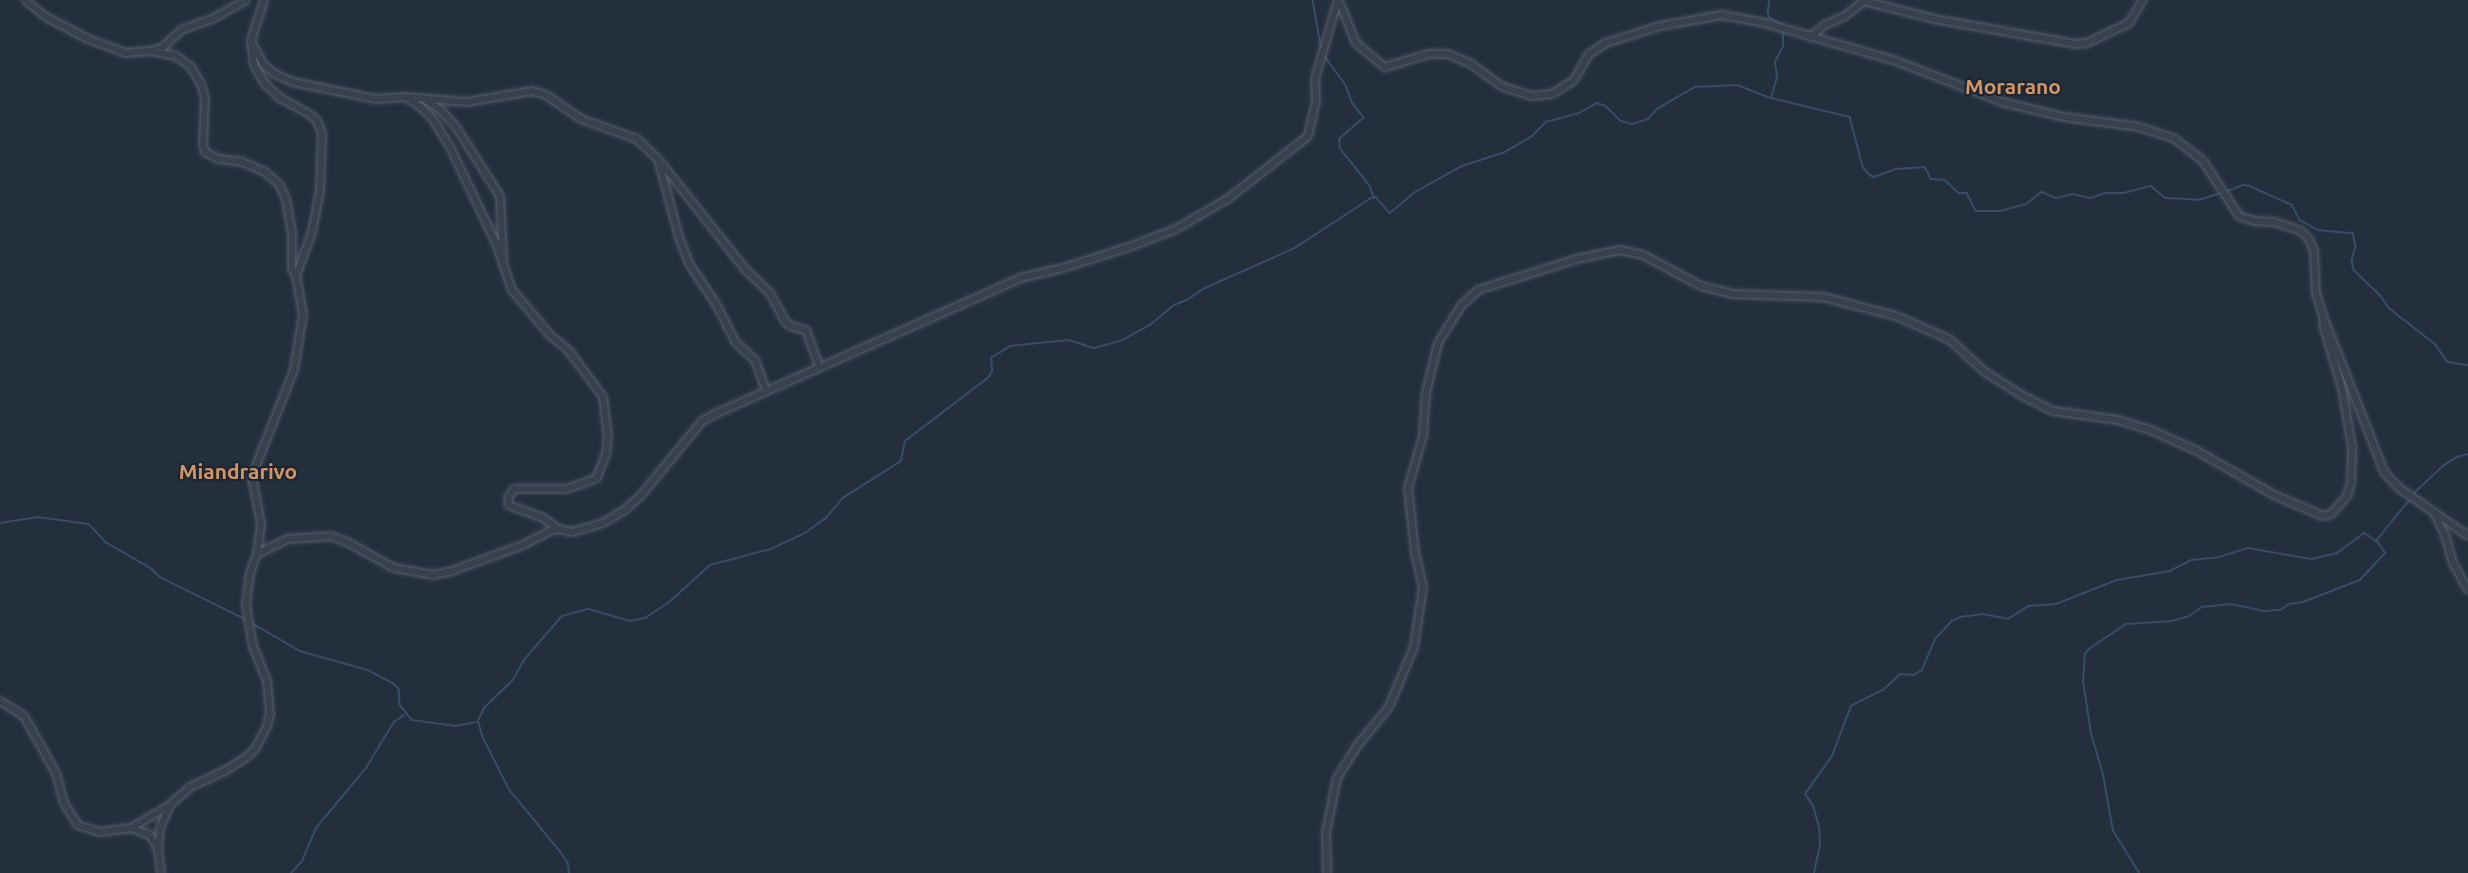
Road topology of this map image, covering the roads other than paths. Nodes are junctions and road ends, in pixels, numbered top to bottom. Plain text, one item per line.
1 (25, 0) edge
2 (246, 0) edge
3 (264, 0) edge
4 (1339, 0) edge
5 (2143, 0) edge
6 (1810, 37) junction
7 (251, 41) junction
8 (151, 51) junction
9 (403, 97) junction
10 (422, 98) junction
11 (658, 159) junction
12 (503, 265) junction
13 (296, 276) junction
14 (2323, 316) junction
15 (819, 366) junction
16 (766, 391) junction
17 (2434, 514) junction
18 (559, 529) junction
19 (2468, 536) edge
20 (257, 554) junction
21 (2468, 590) edge
22 (0, 701) edge
23 (170, 806) junction
24 (131, 828) junction
25 (158, 850) junction
26 (161, 873) edge
27 (1327, 873) edge

1 - 8 street
2 - 8 street
3 - 7 street
4 - 6 street
4 - 15 street
5 - 6 street
6 - 14 street
7 - 9 street
7 - 13 street
8 - 13 street
9 - 10 street
9 - 12 street
10 - 11 street
10 - 12 street
11 - 15 street
11 - 16 street
12 - 18 street
13 - 20 street
14 - 17 street
14 - 27 street
15 - 16 street
16 - 18 street
17 - 19 street
17 - 21 street
18 - 20 street
20 - 23 street
22 - 24 street
23 - 24 street
23 - 25 street
24 - 25 street
25 - 26 street

